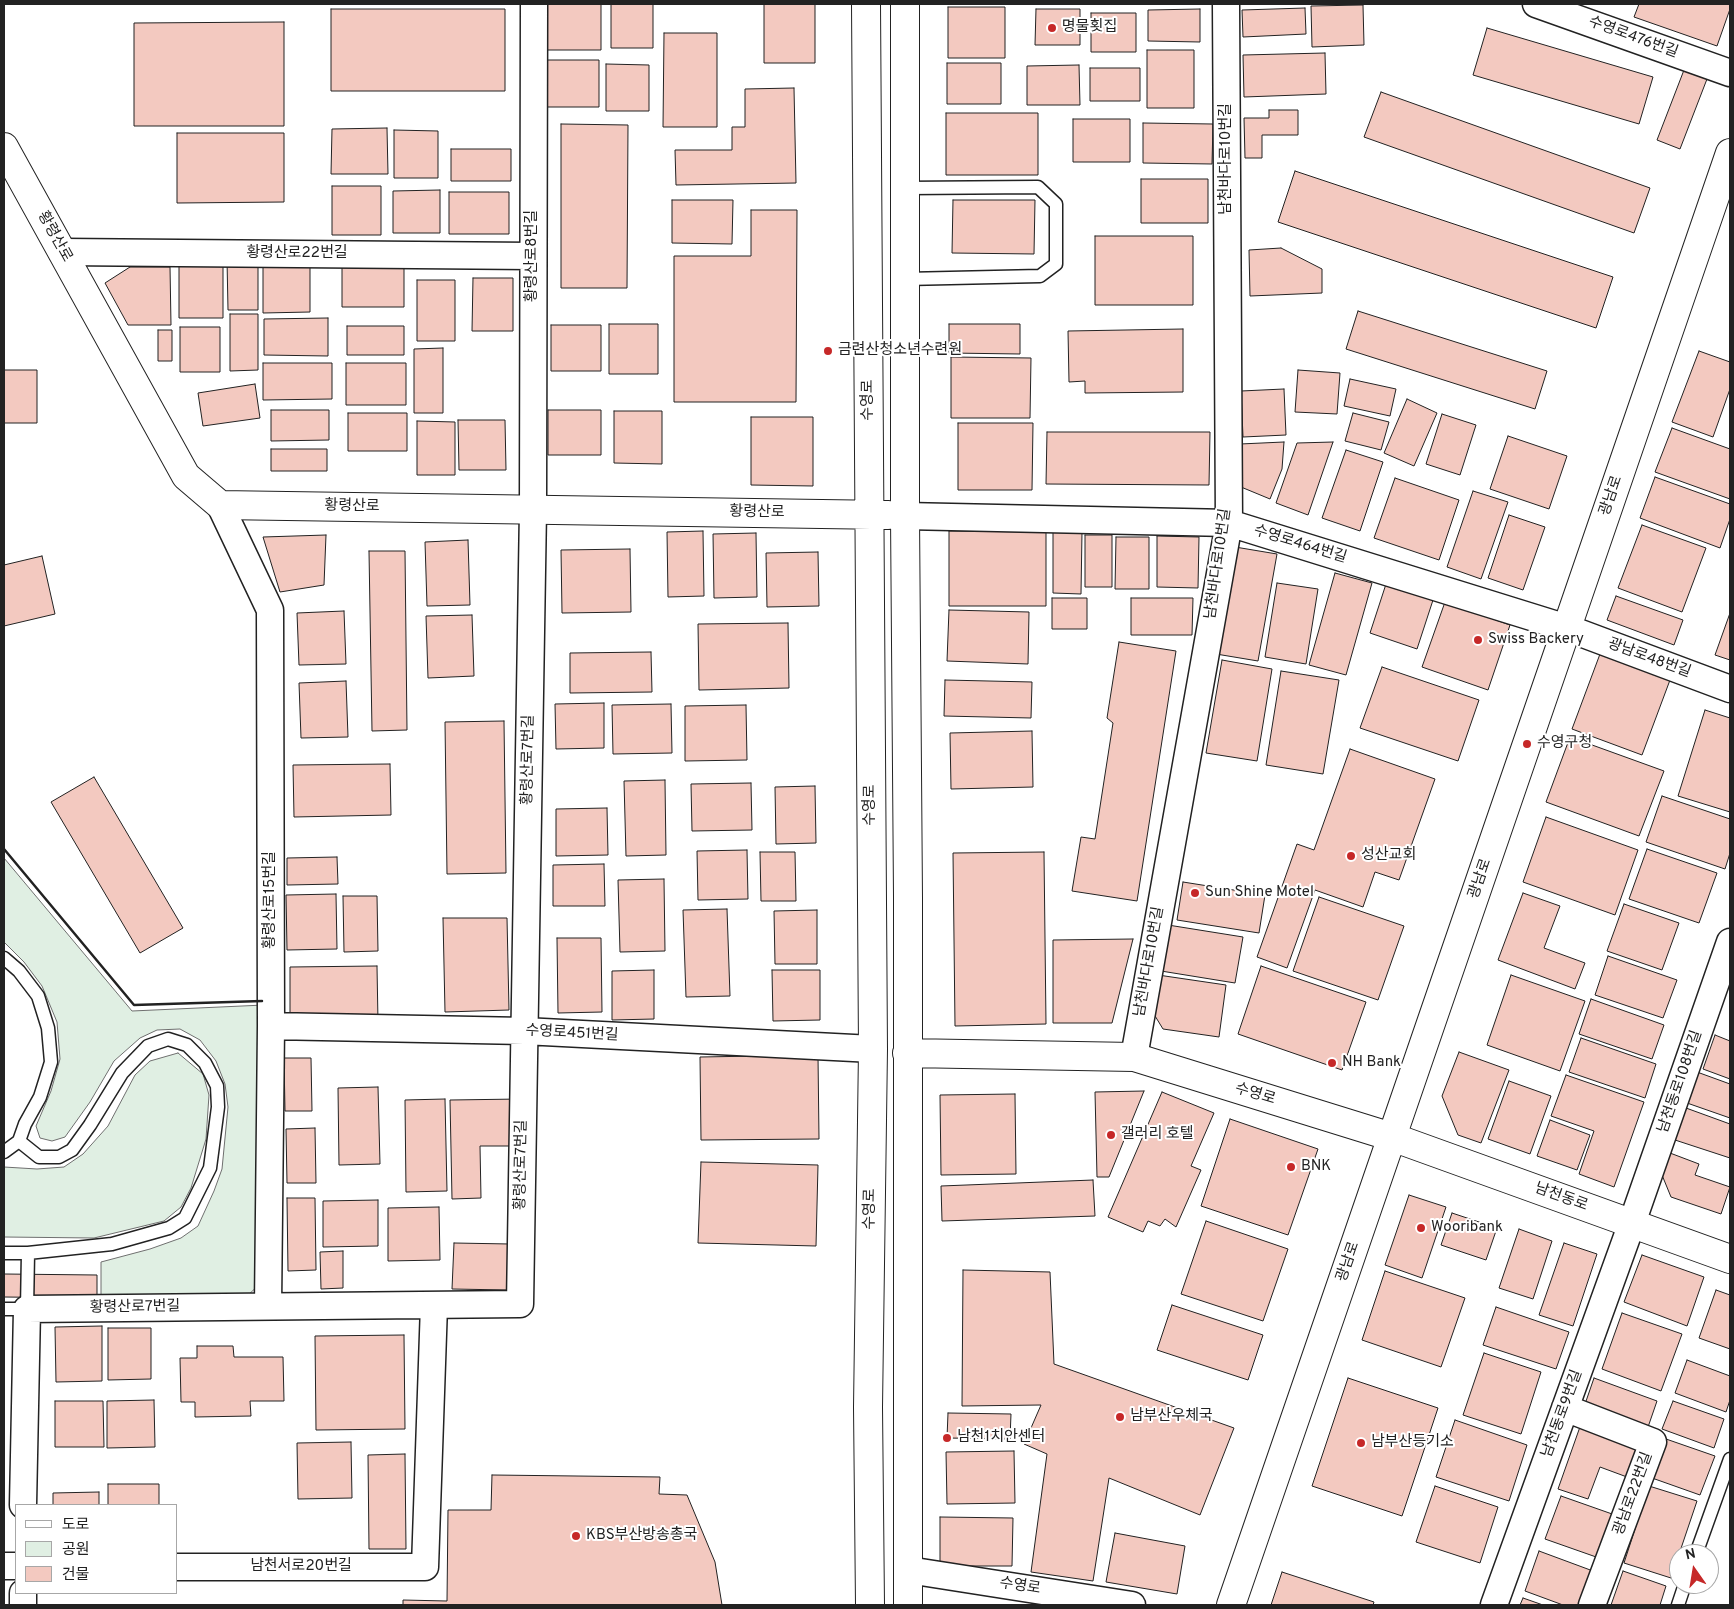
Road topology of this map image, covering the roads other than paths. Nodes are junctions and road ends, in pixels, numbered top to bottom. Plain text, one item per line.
1 (534, 4) edge
2 (866, 4) edge
3 (905, 4) edge
4 (1226, 4) edge
5 (1536, 4) edge
6 (1730, 73) edge
7 (4, 147) edge
8 (1730, 153) edge
9 (905, 188) junction
10 (62, 252) junction
11 (533, 256) junction
12 (905, 279) junction
13 (220, 505) junction
14 (533, 509) junction
15 (869, 515) junction
16 (905, 516) junction
17 (1228, 523) junction
18 (1567, 628) junction
19 (1730, 690) edge
20 (1730, 942) edge
21 (4, 958) edge
22 (271, 1026) junction
23 (524, 1031) junction
24 (873, 1049) junction
25 (907, 1053) junction
26 (1134, 1057) junction
27 (1392, 1137) junction
28 (19, 1141) junction
29 (4, 1152) edge
30 (1632, 1223) junction
31 (4, 1253) edge
32 (28, 1253) junction
33 (1730, 1259) edge
34 (434, 1305) junction
35 (268, 1306) junction
36 (16, 1309) edge
37 (1565, 1408) junction
38 (1730, 1459) edge
39 (24, 1504) edge
40 (1700, 1544) edge
41 (178, 1567) edge
42 (908, 1570) junction
43 (870, 1605) edge
44 (908, 1605) edge
45 (1132, 1605) edge
46 (1231, 1605) edge
47 (1494, 1605) edge
48 (1592, 1605) edge

1 - 11 street, 황령산로8번길
2 - 15 main road, 수영로
3 - 9 main road
4 - 17 street, 남천바다로10번길
5 - 6 street, 수영로476번길
7 - 10 main road, 황령산로
8 - 18 main road, 광남로
9 - 12 main road
9 - 12 lane
10 - 11 street, 황령산로22번길
10 - 13 main road, 황령산로
11 - 14 street, 황령산로8번길
12 - 16 main road
13 - 14 main road, 황령산로
13 - 22 street, 황령산로15번길
14 - 15 main road, 황령산로
14 - 23 street, 황령산로7번길
15 - 16 main road, 황령산로
15 - 24 main road, 수영로
16 - 17 street, 수영로464번길
16 - 25 main road
17 - 18 street, 수영로464번길
17 - 26 street, 남천바다로10번길
18 - 19 street, 광남로48번길
18 - 27 main road, 광남로
20 - 30 street, 남천동로108번길
21 - 28 lane
22 - 23 street, 수영로451번길
22 - 35 street, 황령산로15번길
23 - 24 street, 수영로451번길
23 - 34 street, 황령산로7번길
24 - 43 main road, 수영로
25 - 26 main road, 수영로
25 - 42 main road
26 - 27 main road, 수영로
27 - 30 main road, 남천동로
27 - 46 main road, 광남로
28 - 29 lane
28 - 32 lane
30 - 33 main road, 남천동로
30 - 37 street, 남천동로9번길
31 - 32 lane
32 - 36 lane
34 - 35 street, 황령산로7번길
34 - 41 street, 남천서로20번길
35 - 36 street, 황령산로7번길
36 - 39 street
37 - 47 street, 남천동로9번길
37 - 48 street, 광남로22번길
38 - 40 lane
42 - 44 main road
42 - 45 street, 수영로

